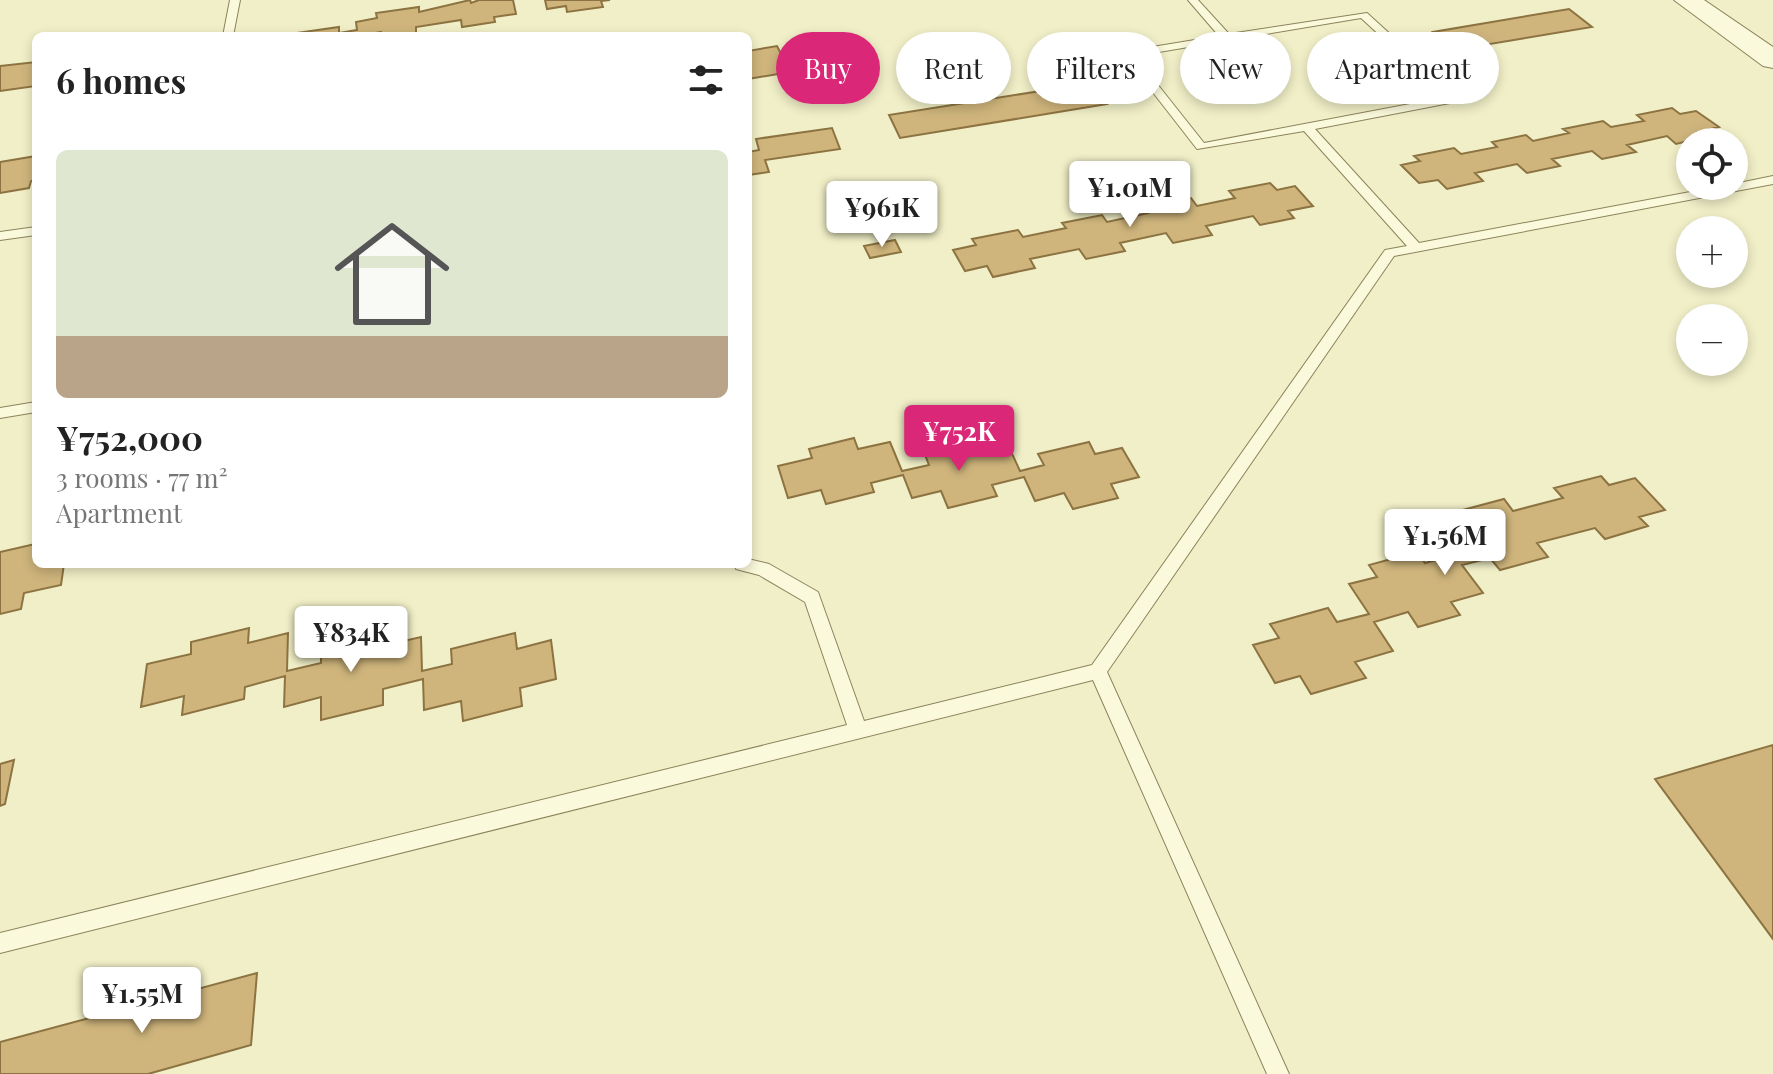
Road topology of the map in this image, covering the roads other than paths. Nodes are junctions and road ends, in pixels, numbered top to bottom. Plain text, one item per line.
1 (235, 0) edge
2 (1193, 0) edge
3 (1687, 0) edge
4 (229, 32) edge
5 (1222, 32) edge
6 (1262, 32) edge
7 (1180, 46) edge
8 (1773, 60) edge
9 (1307, 127) junction
10 (1773, 180) edge
11 (32, 232) edge
12 (0, 236) edge
13 (1416, 248) junction
14 (32, 408) edge
15 (0, 413) edge
16 (752, 566) edge
17 (1098, 671) junction
18 (858, 730) junction
19 (0, 943) edge
20 (1278, 1074) edge

1 - 4 lane
2 - 5 lane
3 - 8 street
6 - 9 lane
7 - 9 lane
9 - 13 lane
10 - 13 lane
11 - 12 lane
13 - 17 lane
14 - 15 lane
16 - 18 lane
17 - 18 lane
17 - 20 lane
18 - 19 lane

